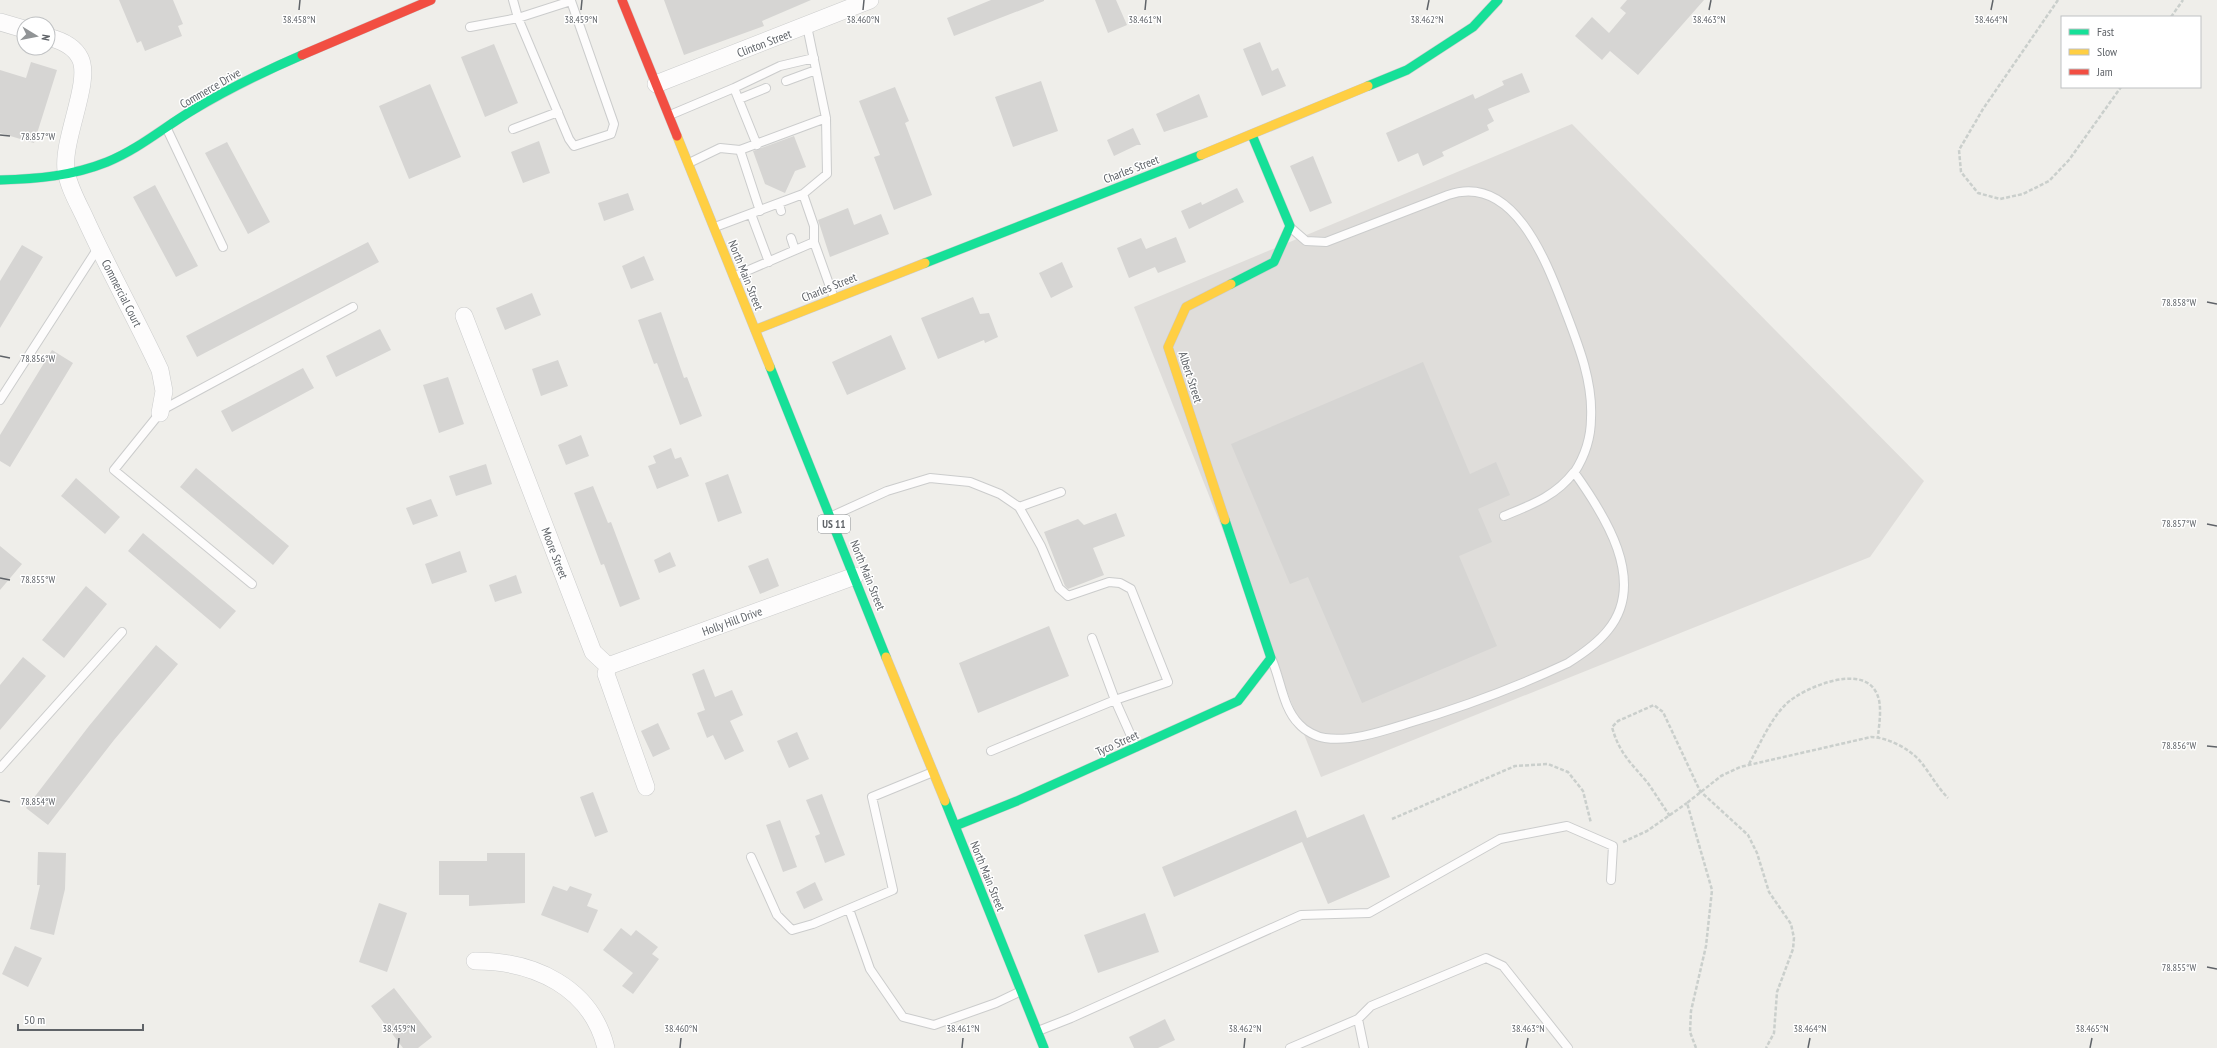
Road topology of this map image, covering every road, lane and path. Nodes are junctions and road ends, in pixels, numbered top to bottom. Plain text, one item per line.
1 (431, 0) edge
2 (512, 0) edge
3 (622, 0) edge
4 (870, 0) edge
5 (1498, 0) edge
6 (2058, 0) edge
7 (2183, 0) edge
8 (2172, 16) edge
9 (518, 18) junction
10 (0, 22) edge
11 (807, 26) junction
12 (16, 27) edge
13 (470, 27) dead end
14 (56, 39) edge
15 (814, 58) junction
16 (816, 70) junction
17 (786, 80) dead end
18 (656, 84) junction
19 (734, 88) junction
20 (766, 88) dead end
21 (2120, 88) edge
22 (739, 99) junction
23 (558, 112) junction
24 (669, 116) junction
25 (826, 118) junction
26 (167, 128) junction
27 (513, 129) dead end
28 (1252, 135) junction
29 (757, 145) junction
30 (740, 150) junction
31 (689, 163) junction
32 (66, 176) junction
33 (0, 180) edge
34 (803, 194) junction
35 (760, 211) junction
36 (751, 214) junction
37 (1290, 226) junction
38 (714, 228) junction
39 (791, 238) dead end
40 (814, 242) junction
41 (223, 247) dead end
42 (98, 248) junction
43 (795, 250) junction
44 (769, 262) junction
45 (734, 277) junction
46 (834, 298) junction
47 (353, 307) dead end
48 (464, 316) dead end
49 (755, 330) junction
50 (0, 400) edge
51 (160, 412) junction
52 (1574, 473) junction
53 (1061, 492) dead end
54 (1019, 507) junction
55 (1504, 516) dead end
56 (831, 517) junction
57 (855, 576) junction
58 (252, 584) dead end
59 (122, 632) dead end
60 (1092, 638) dead end
61 (1270, 658) junction
62 (608, 666) junction
63 (1115, 700) junction
64 (1878, 738) junction
65 (1136, 747) junction
66 (991, 750) dead end
67 (1749, 764) junction
68 (0, 768) edge
69 (934, 771) junction
70 (646, 787) dead end
71 (1700, 791) junction
72 (1948, 798) dead end
73 (1687, 802) junction
74 (1670, 816) junction
75 (1392, 819) dead end
76 (955, 826) junction
77 (1594, 838) junction
78 (1613, 846) junction
79 (751, 857) dead end
80 (1611, 880) dead end
81 (849, 909) junction
82 (476, 961) dead end
83 (1021, 991) junction
84 (1358, 1019) junction
85 (1038, 1031) junction
86 (606, 1048) edge
87 (1044, 1048) edge
88 (1290, 1048) edge
89 (1364, 1048) edge
90 (1568, 1048) edge
91 (1696, 1048) edge
92 (1766, 1048) edge

1 - 26 street, Commerce Drive
2 - 9 lane
3 - 18 street, North Main Street / US 11
4 - 11 street, Clinton Street
5 - 28 street, Charles Street
6 - 21 path
7 - 8 path
9 - 13 lane
9 - 23 lane
9 - 23 lane
10 - 12 street
11 - 15 lane
11 - 18 street, Clinton Street
14 - 32 street
15 - 16 lane
15 - 19 lane
16 - 17 lane
16 - 25 lane
18 - 24 street, North Main Street / US 11
19 - 22 lane
19 - 24 lane
20 - 22 lane
22 - 29 lane
23 - 27 lane
24 - 31 street, North Main Street / US 11
25 - 29 lane
25 - 34 lane
26 - 32 street, Commerce Drive
26 - 41 lane
28 - 37 street
28 - 46 street, Charles Street
29 - 30 lane
30 - 31 lane
30 - 35 lane
31 - 38 street, North Main Street / US 11
32 - 33 street, Commerce Drive
32 - 42 street, Commercial Court
34 - 35 lane
34 - 40 lane
35 - 36 lane
36 - 38 lane
36 - 44 lane
37 - 52 lane
37 - 61 street, Albert Street
38 - 45 street, North Main Street / US 11
39 - 43 lane
40 - 43 lane
40 - 46 lane
42 - 50 lane
42 - 51 street, Commercial Court
43 - 44 lane
44 - 45 lane
45 - 49 street, North Main Street / US 11
46 - 49 street, Charles Street
47 - 51 lane
48 - 62 street, Moore Street
49 - 56 street, North Main Street / US 11
51 - 58 lane
52 - 55 lane
52 - 61 lane
53 - 54 lane
54 - 56 lane
54 - 63 lane
56 - 57 street, North Main Street / US 11
57 - 62 street, Holly Hill Drive
57 - 69 street, North Main Street / US 11
59 - 68 lane
60 - 63 lane
61 - 65 street, Tyco Street
62 - 70 street
63 - 65 lane
63 - 66 lane
64 - 67 path
64 - 67 path
64 - 72 path
65 - 76 street, Tyco Street
67 - 71 path
69 - 76 street, North Main Street / US 11
69 - 81 lane
71 - 73 path
71 - 74 path
71 - 92 path
73 - 74 path
73 - 91 path
74 - 78 path
75 - 77 path
76 - 83 street, North Main Street / US 11
77 - 78 lane
77 - 85 lane
78 - 80 lane
79 - 81 lane
81 - 83 lane
82 - 86 street
83 - 85 street, North Main Street / US 11
84 - 88 lane
84 - 89 lane
84 - 90 lane
85 - 87 street, North Main Street / US 11

